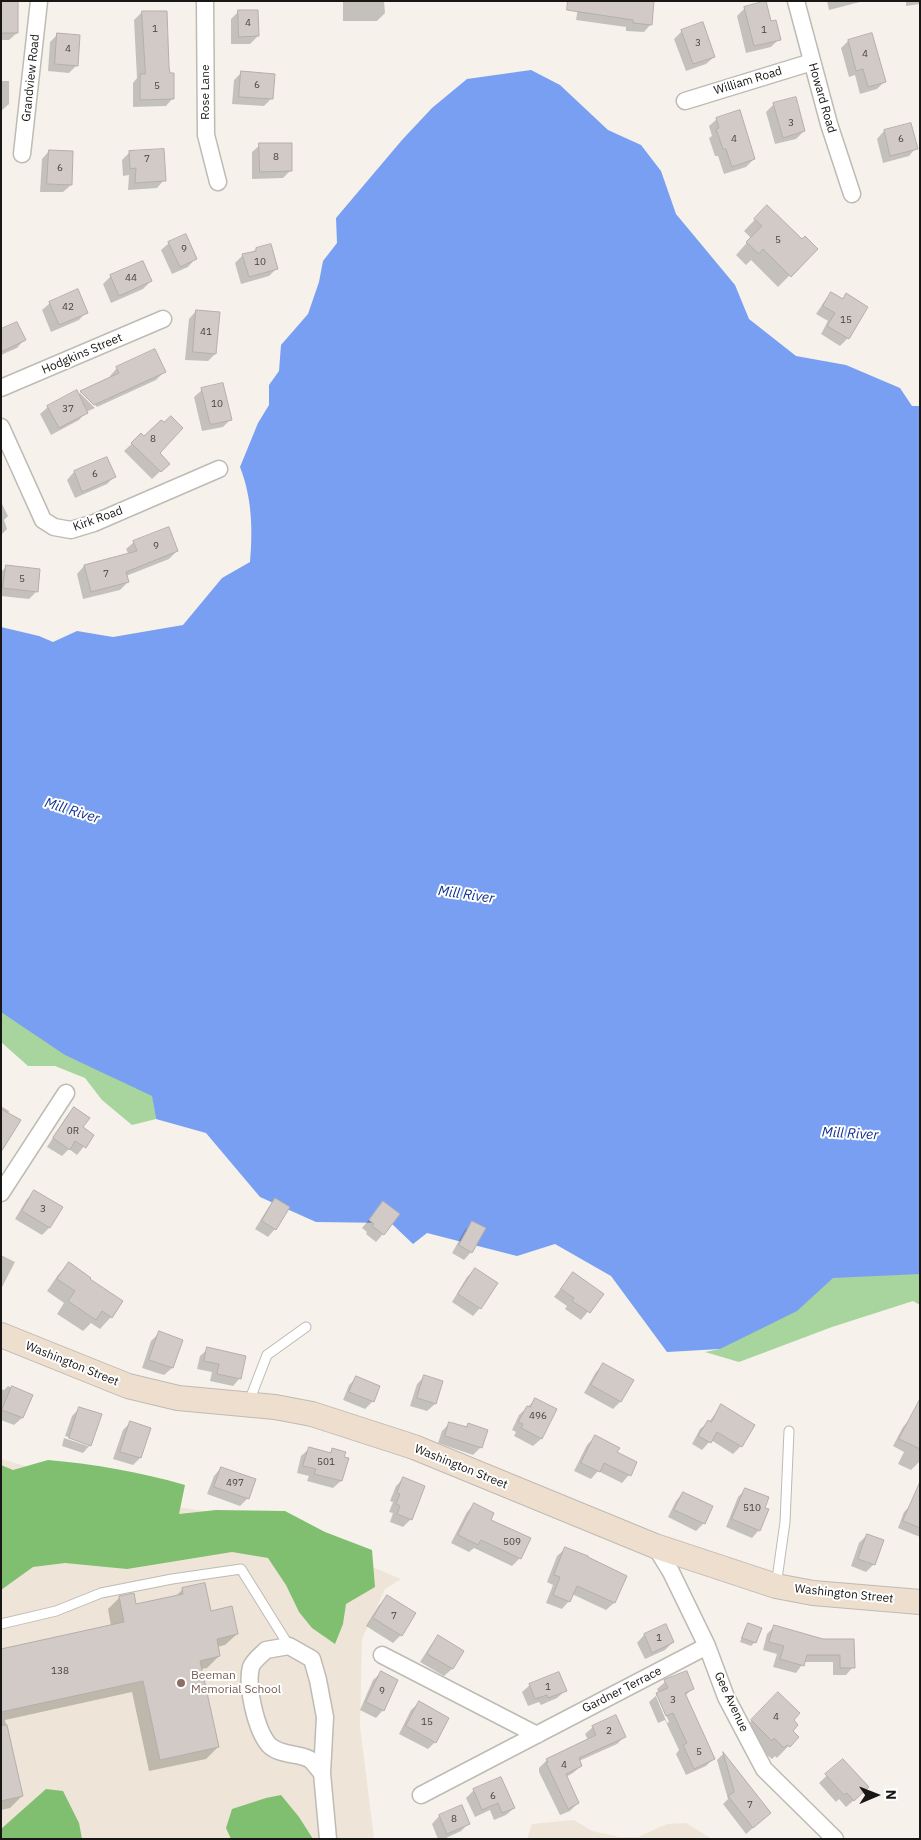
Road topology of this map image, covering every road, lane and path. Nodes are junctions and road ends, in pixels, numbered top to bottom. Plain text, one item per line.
1 (39, 1) edge
2 (206, 1) edge
3 (796, 1) edge
4 (812, 62) junction
5 (685, 101) dead end
6 (22, 154) dead end
7 (218, 182) dead end
8 (852, 194) dead end
9 (163, 319) dead end
10 (1, 388) edge
11 (1, 427) edge
12 (219, 469) dead end
13 (66, 1093) dead end
14 (1, 1193) edge
15 (306, 1327) dead end
16 (1, 1335) edge
17 (248, 1405) junction
18 (789, 1431) dead end
19 (655, 1546) junction
20 (776, 1586) junction
21 (920, 1602) edge
22 (1, 1624) edge
23 (289, 1646) junction
24 (707, 1646) junction
25 (382, 1654) dead end
26 (537, 1735) junction
27 (322, 1773) junction
28 (421, 1795) dead end
29 (328, 1839) edge
30 (835, 1839) edge

1 - 6 street, Grandview Road
2 - 7 street, Rose Lane
3 - 4 street, Howard Road
4 - 5 street, William Road
4 - 8 street, Howard Road
9 - 10 street, Hodgkins Street
11 - 12 street, Kirk Road
13 - 14 street
15 - 17 lane
16 - 17 main road, Washington Street
17 - 19 main road, Washington Street
18 - 20 lane
19 - 20 main road, Washington Street
19 - 24 street, Gee Avenue
20 - 21 main road, Washington Street
22 - 23 lane
23 - 27 street
23 - 27 street
24 - 26 street, Gardner Terrace
24 - 30 street, Gee Avenue
25 - 26 street
26 - 28 street, Gardner Terrace
27 - 29 street

